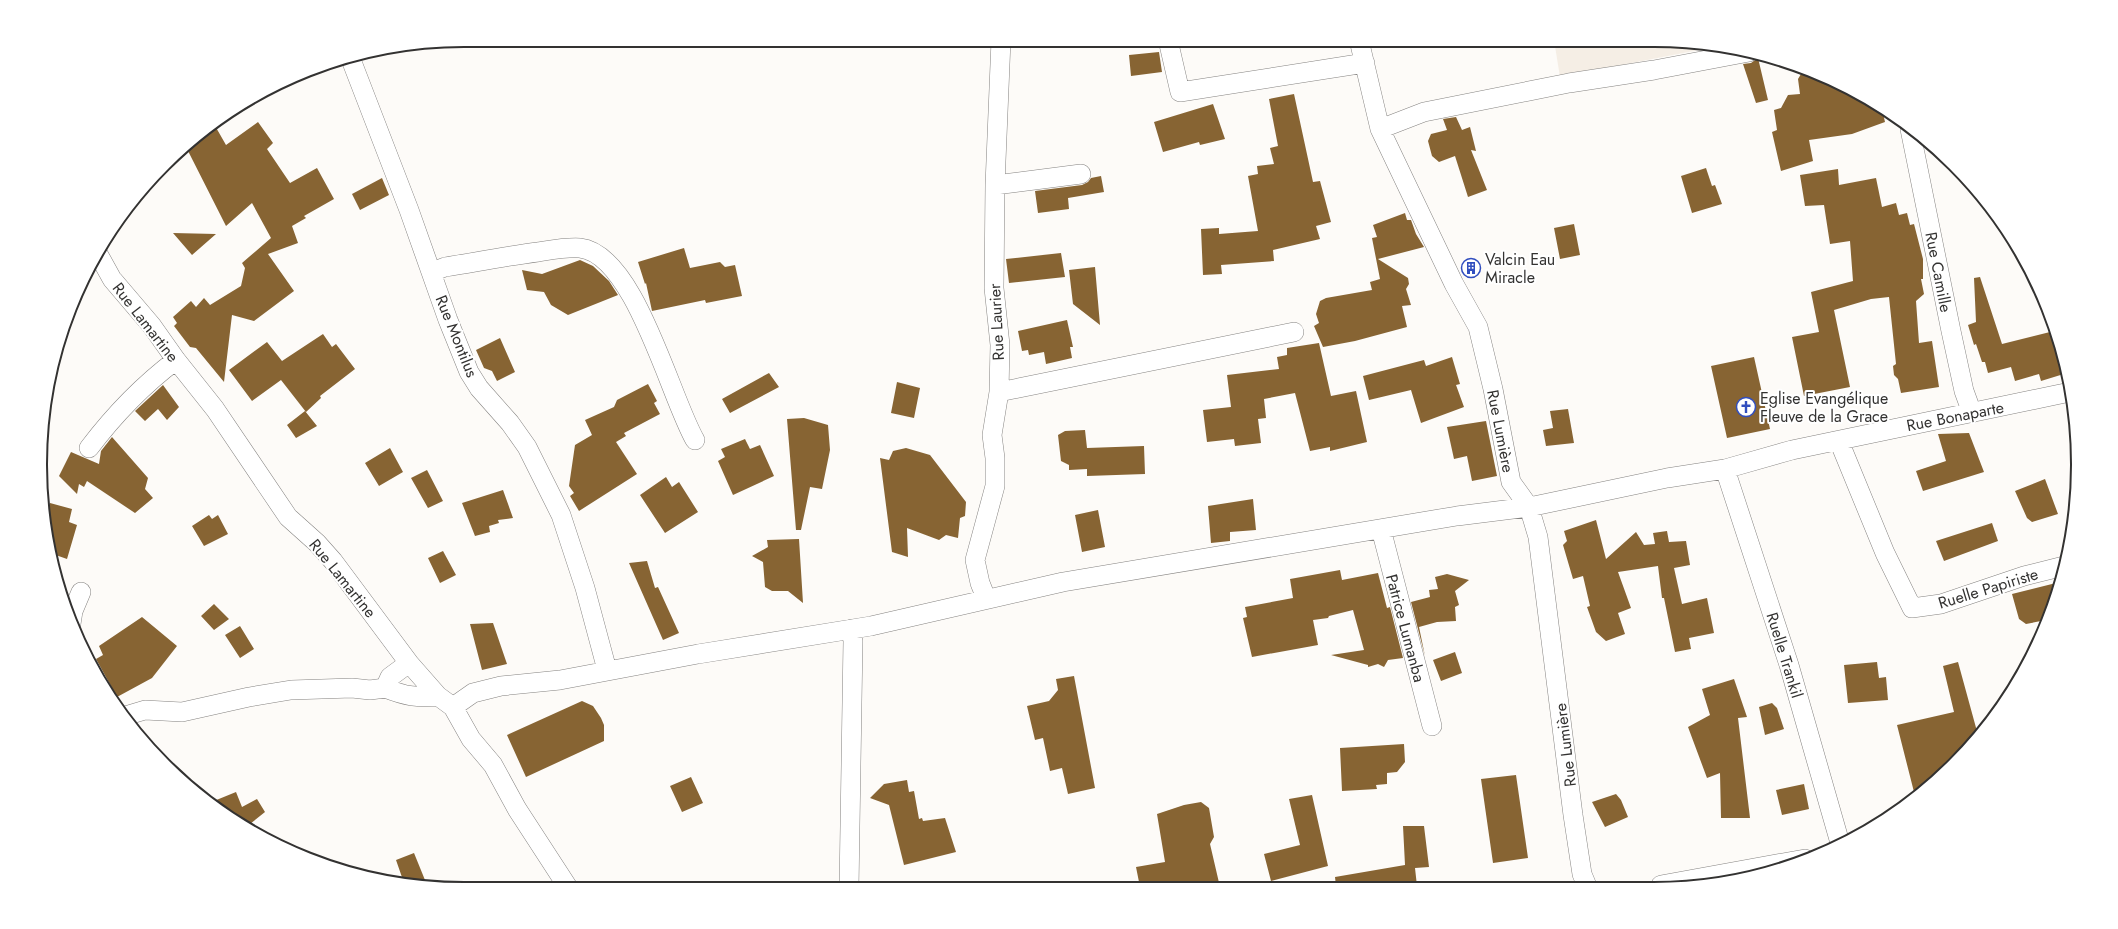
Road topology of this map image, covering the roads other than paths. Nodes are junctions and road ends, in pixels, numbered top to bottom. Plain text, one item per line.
1 (1006, 47) edge
2 (1170, 47) edge
3 (1361, 47) edge
4 (1734, 55) edge
5 (352, 62) edge
6 (1365, 63) junction
7 (1380, 129) junction
8 (1911, 136) edge
9 (1081, 174) dead end
10 (995, 185) junction
11 (101, 259) edge
12 (432, 272) junction
13 (1294, 332) dead end
14 (176, 360) junction
15 (999, 392) junction
16 (2065, 393) edge
17 (1972, 413) junction
18 (695, 440) dead end
19 (1839, 441) junction
20 (89, 448) dead end
21 (1725, 469) junction
22 (1529, 506) junction
23 (1380, 530) junction
24 (2058, 567) edge
25 (81, 592) dead end
26 (986, 598) junction
27 (73, 610) edge
28 (850, 629) junction
29 (409, 664) junction
30 (607, 670) junction
31 (385, 688) junction
32 (445, 702) junction
33 (130, 715) edge
34 (1432, 726) dead end
35 (1839, 839) edge
36 (1764, 867) edge
37 (1701, 879) edge
38 (564, 882) edge
39 (849, 882) edge
40 (1585, 882) edge

1 - 10 street, Rue Laurier
2 - 6 street
3 - 6 street, Rue Lumière
4 - 7 street
5 - 12 street, Rue Montilus
6 - 7 street, Rue Lumière
7 - 22 street, Rue Lumière
8 - 17 street, Rue Camille
9 - 10 street
10 - 15 street, Rue Laurier
11 - 14 street, Rue Lamartine
12 - 18 street
12 - 30 street, Rue Montilus
13 - 15 street
14 - 20 street
14 - 29 street, Rue Lamartine
15 - 26 street, Rue Laurier
16 - 17 street, Rue Bonaparte
17 - 19 street, Rue Bonaparte
19 - 21 street, Rue Bonaparte
19 - 24 street, Ruelle Papiriste
21 - 22 street, Rue Bonaparte
21 - 35 street, Ruelle Trankil
22 - 23 street, Rue Bonaparte
22 - 40 street, Rue Lumière
23 - 26 street, Rue Bonaparte
23 - 34 street, Patrice Lumanba
25 - 27 street
26 - 28 street, Rue Bonaparte
28 - 30 street, Rue Bonaparte
28 - 39 street
29 - 31 street
29 - 32 street, Rue Lamartine
30 - 32 street, Rue Bonaparte
31 - 32 street
31 - 33 street
32 - 38 street, Rue Lamartine
36 - 37 street

